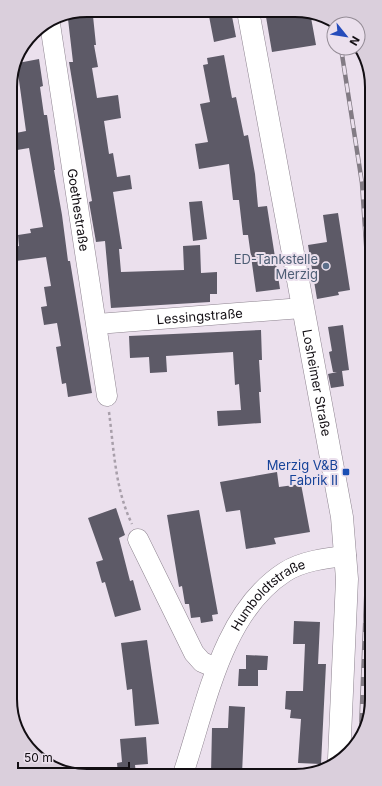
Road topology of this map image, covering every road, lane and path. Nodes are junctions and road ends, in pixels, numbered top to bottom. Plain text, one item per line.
1 (249, 17) edge
2 (50, 27) edge
3 (302, 308) junction
4 (96, 324) junction
5 (107, 396) joint
6 (138, 539) joint
7 (346, 556) junction
8 (216, 668) junction
9 (339, 754) edge
10 (185, 769) edge

1 - 3 main road, Losheimer Straße
2 - 4 street, Goethestraße
3 - 4 street, Lessingstraße
3 - 7 main road, Losheimer Straße
4 - 5 street, Goethestraße
5 - 6 path
6 - 8 street
7 - 8 street, Humboldtstraße
7 - 9 main road, Losheimer Straße
8 - 10 street, Humboldtstraße

